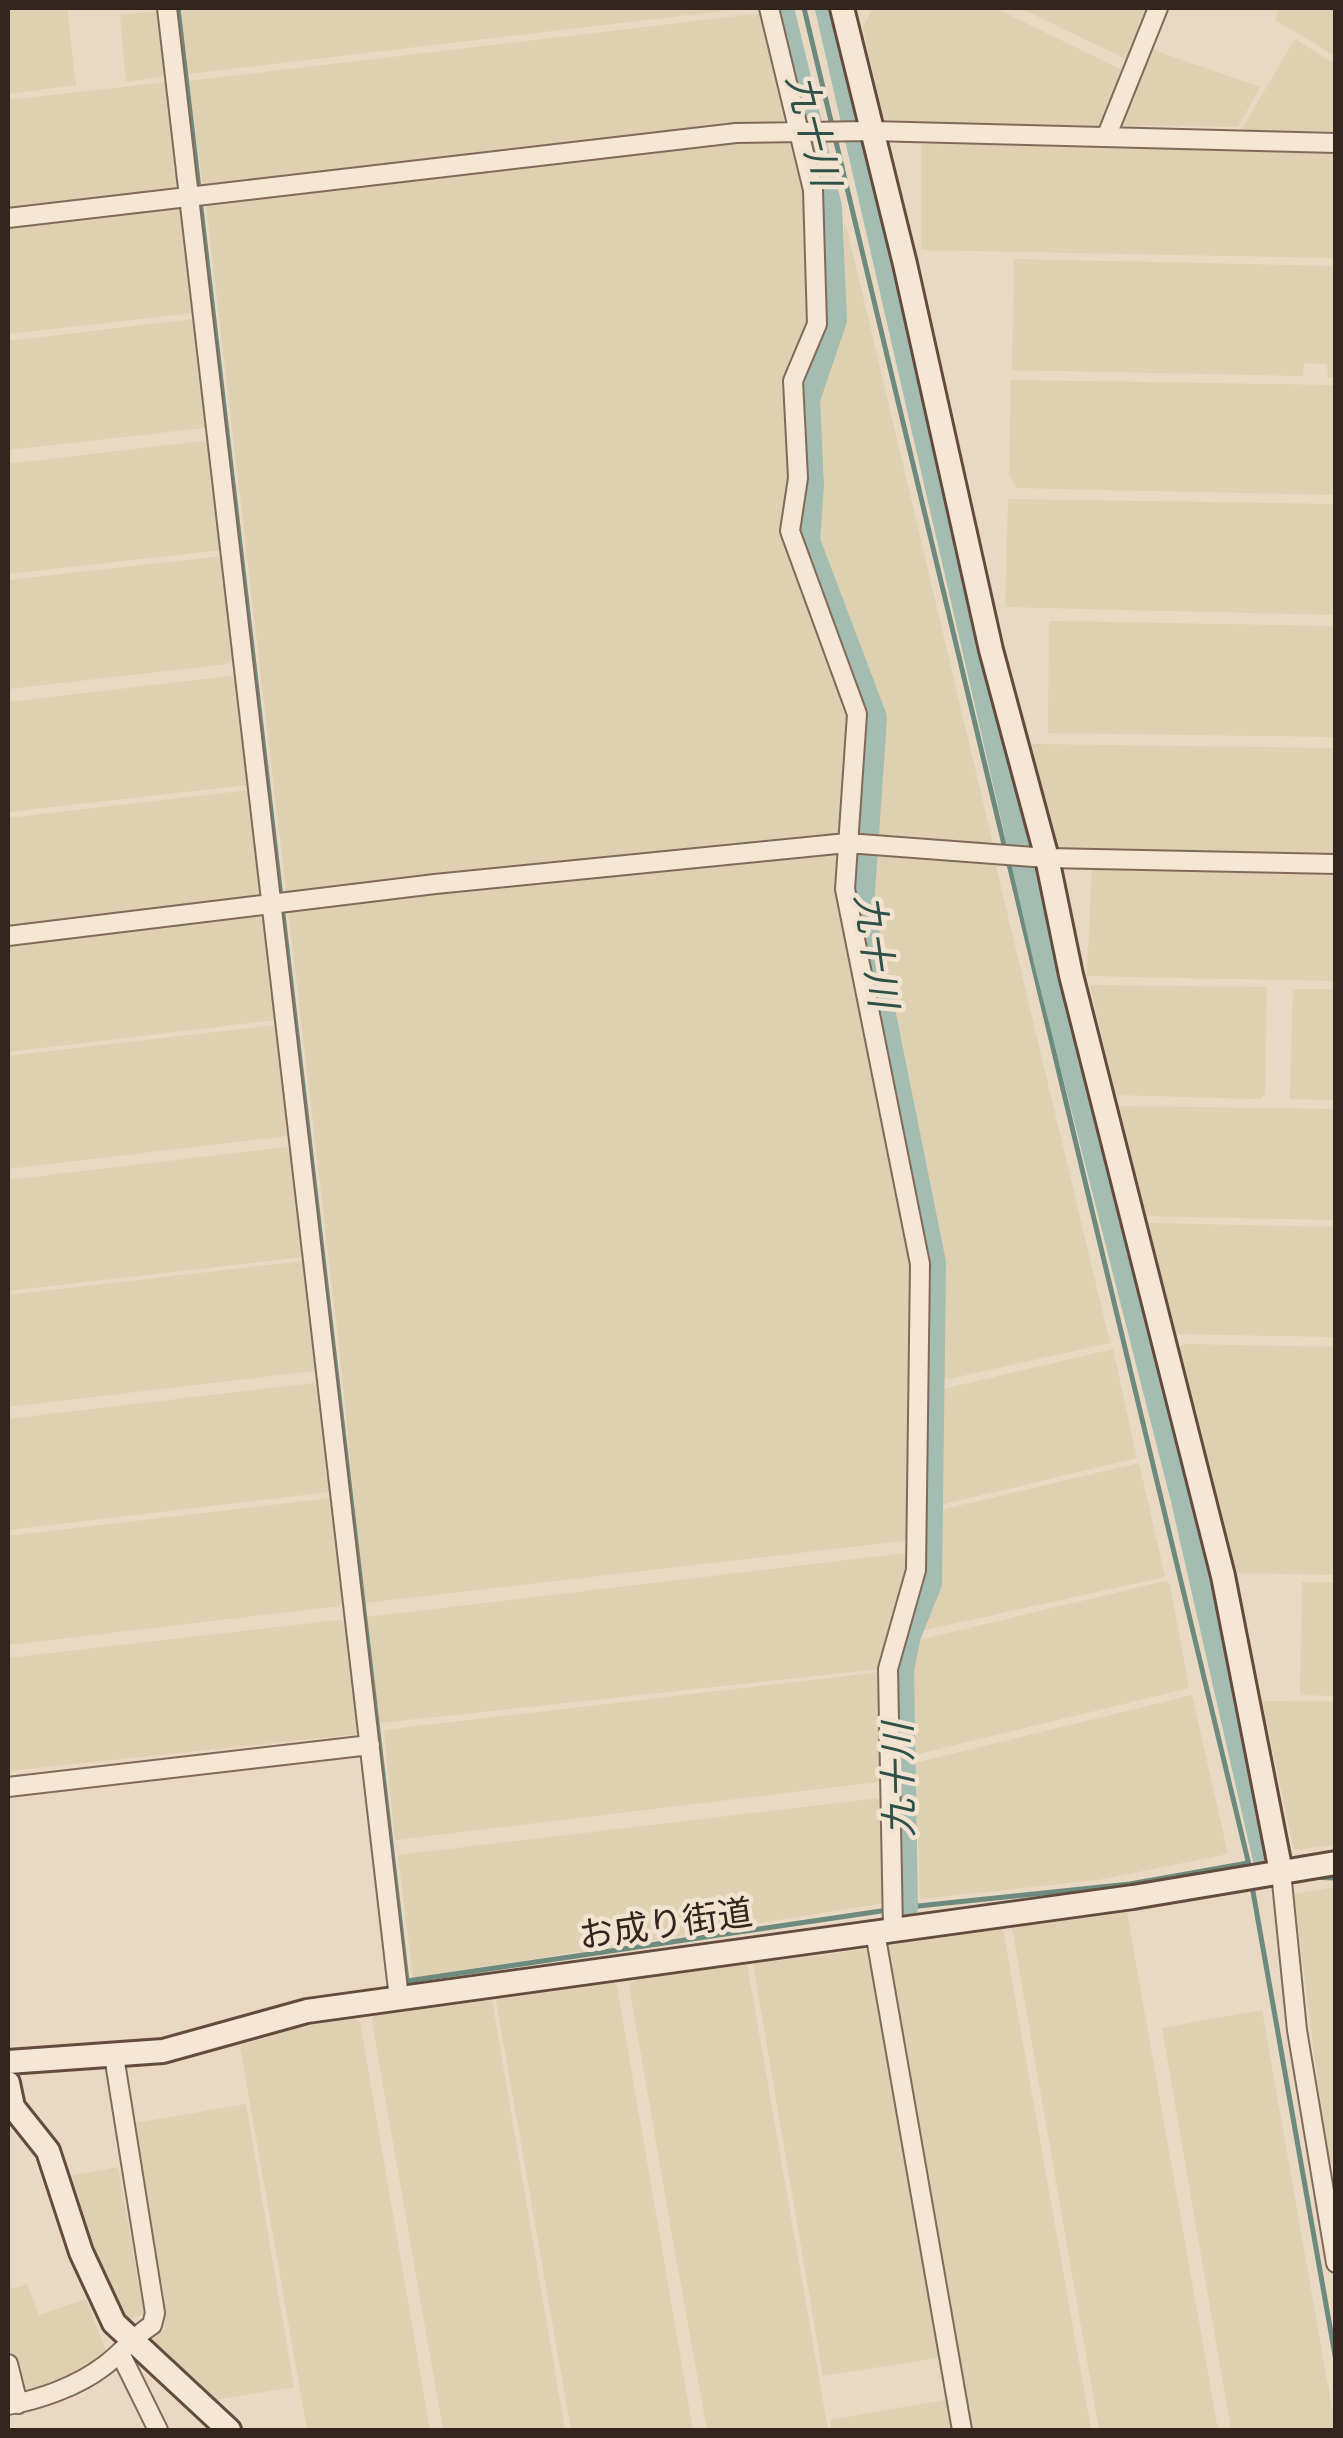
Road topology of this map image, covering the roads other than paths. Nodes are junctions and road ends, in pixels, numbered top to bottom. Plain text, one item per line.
1 (166, 8) edge
2 (769, 8) edge
3 (842, 8) edge
4 (1158, 8) edge
5 (871, 131) junction
6 (798, 134) junction
7 (1107, 135) junction
8 (1336, 142) edge
9 (188, 198) junction
10 (8, 218) edge
11 (847, 843) junction
12 (1047, 858) junction
13 (1336, 864) edge
14 (271, 903) junction
15 (8, 936) edge
16 (370, 1745) junction
17 (8, 1787) edge
18 (1336, 1864) edge
19 (1281, 1872) junction
20 (884, 1931) junction
21 (399, 1998) junction
22 (114, 2056) junction
23 (8, 2062) edge
24 (8, 2083) edge
25 (1336, 2263) edge
26 (124, 2347) junction
27 (8, 2364) edge
28 (13, 2404) edge
29 (158, 2430) edge
30 (229, 2430) edge
31 (962, 2430) edge

1 - 9 street
2 - 6 street
3 - 5 street
4 - 7 street
5 - 6 street
5 - 7 street
5 - 12 street
6 - 9 street
6 - 11 street
7 - 8 street
9 - 10 street
9 - 14 street
11 - 12 street
11 - 14 street
11 - 20 street
12 - 13 street
12 - 19 street
14 - 15 street
14 - 16 street
16 - 17 street
16 - 21 street
18 - 19 street, お成り街道
19 - 20 street, お成り街道
19 - 25 street
20 - 21 street, お成り街道
20 - 31 street
21 - 22 street, お成り街道
22 - 23 street, お成り街道
22 - 26 street
24 - 26 street
26 - 28 street
26 - 29 street
26 - 30 street
27 - 28 street

